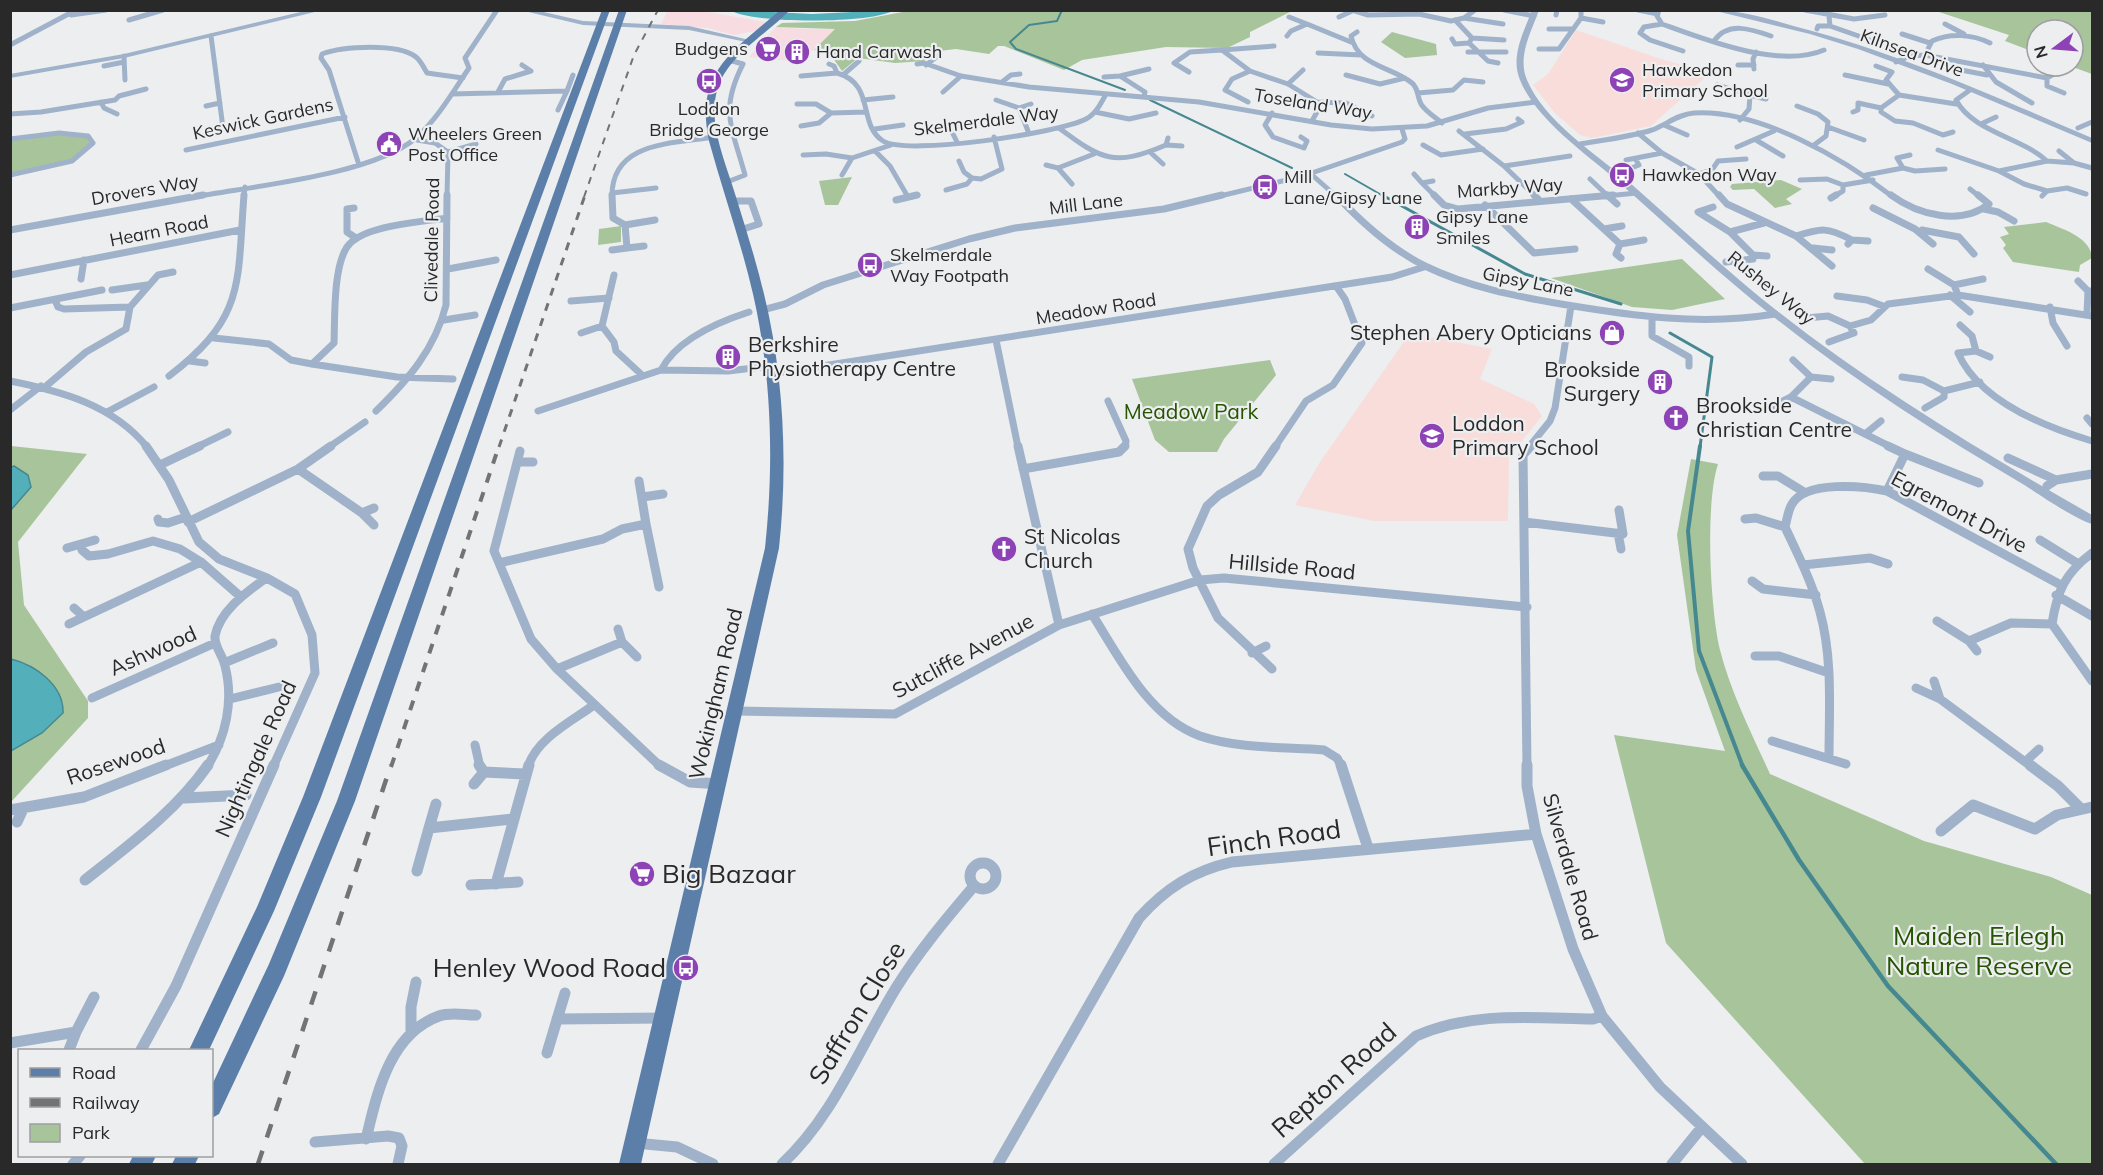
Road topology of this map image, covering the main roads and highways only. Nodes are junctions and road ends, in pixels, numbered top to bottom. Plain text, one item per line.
1 (606, 10) edge
2 (623, 10) edge
3 (786, 10) edge
4 (200, 1049) edge
5 (213, 1105) edge
6 (630, 1164) edge

1 - 4 main road
2 - 5 main road
3 - 6 main road, Wokingham Road

